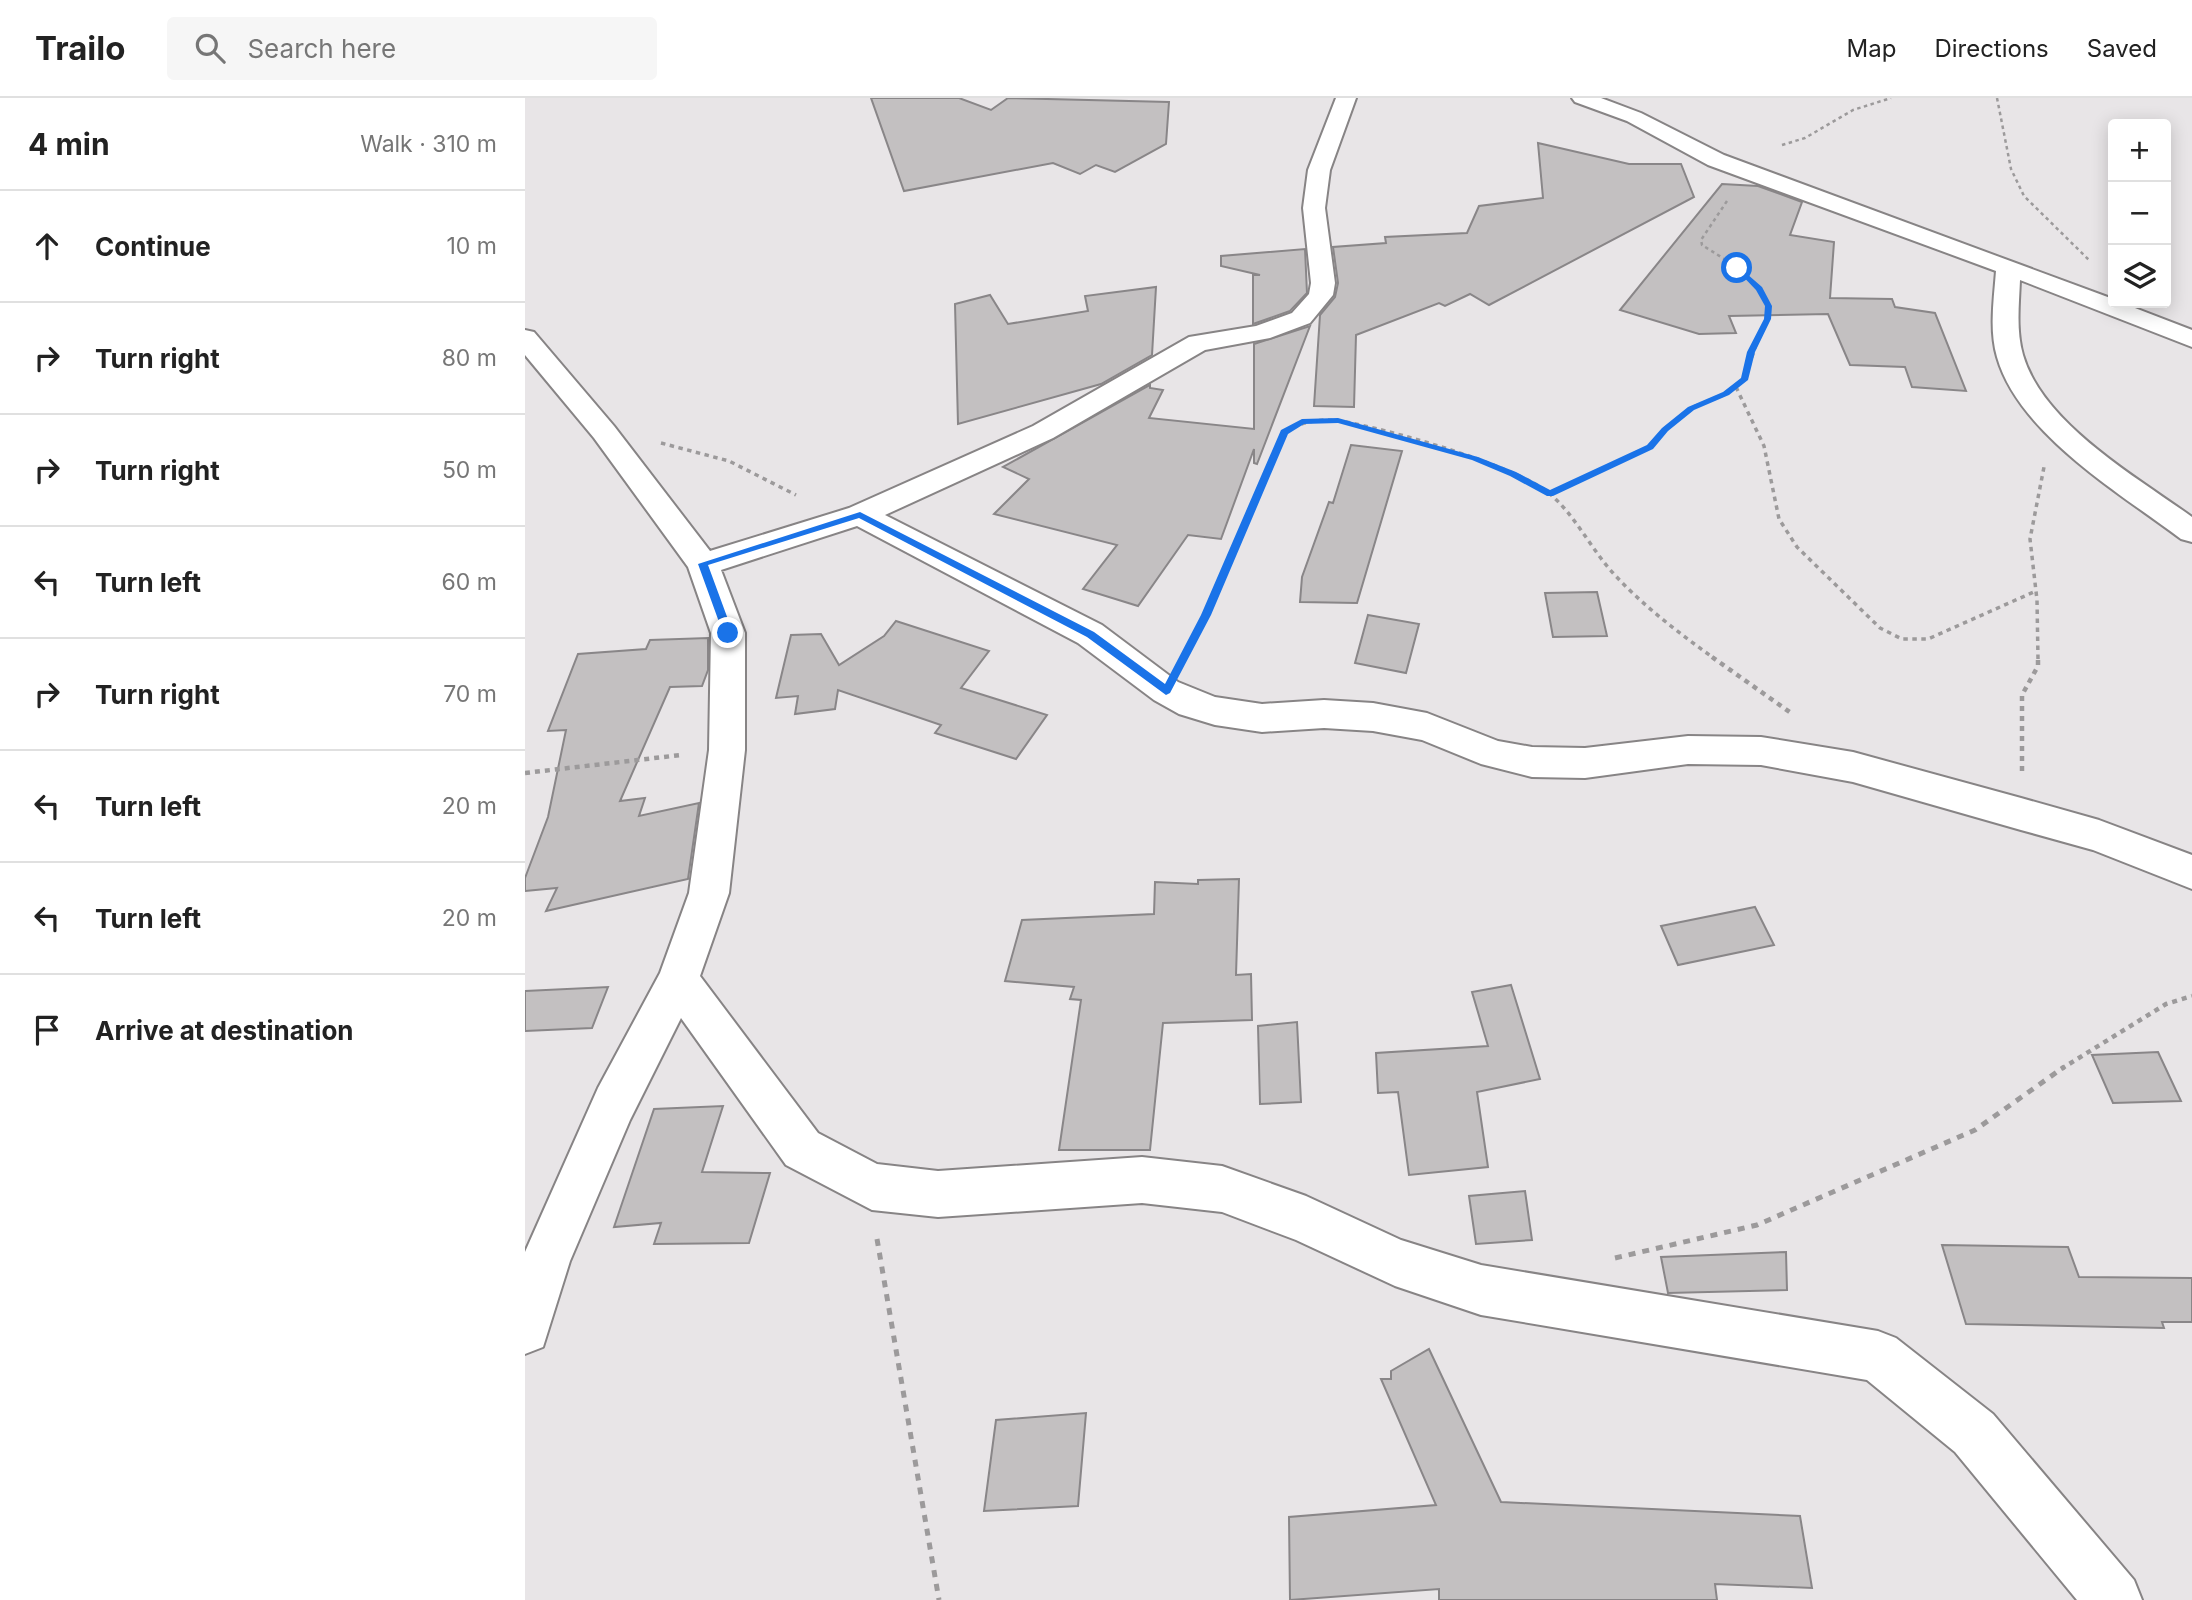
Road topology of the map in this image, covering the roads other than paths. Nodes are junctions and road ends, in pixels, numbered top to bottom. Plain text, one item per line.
1 (1346, 98) edge
2 (1582, 98) edge
3 (2008, 267) junction
4 (525, 338) edge
5 (2192, 339) edge
6 (860, 515) junction
7 (2192, 532) edge
8 (703, 564) junction
9 (2192, 872) edge
10 (678, 980) junction
11 (525, 1329) edge
12 (2114, 1600) edge

1 - 6 street
2 - 3 street
3 - 5 street
3 - 7 street
4 - 8 street
6 - 8 street
6 - 9 street
8 - 10 street
10 - 11 street
10 - 12 street

